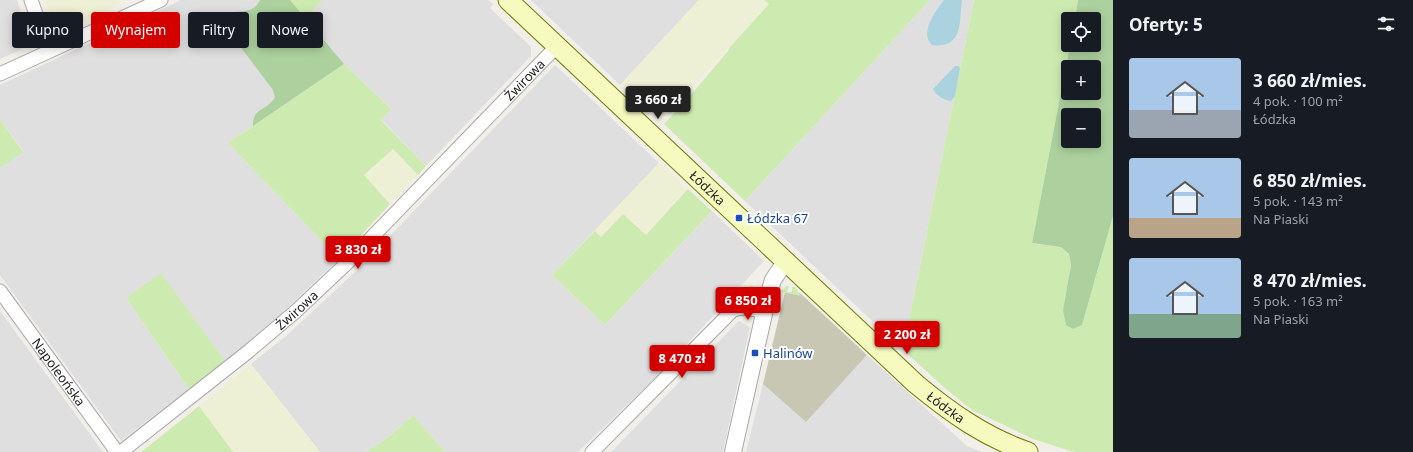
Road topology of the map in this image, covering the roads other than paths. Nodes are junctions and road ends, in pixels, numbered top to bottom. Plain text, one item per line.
1 (31, 0) edge
2 (161, 0) edge
3 (508, 0) edge
4 (557, 46) junction
5 (49, 51) junction
6 (0, 74) edge
7 (785, 262) junction
8 (0, 292) edge
9 (766, 304) junction
10 (116, 452) edge
11 (121, 452) edge
12 (592, 452) edge
13 (733, 452) edge
14 (1028, 452) edge

1 - 5 street
2 - 5 street
3 - 4 main road, Łódzka
4 - 7 main road, Łódzka
4 - 11 street, Żwirowa
5 - 6 street
7 - 9 street
7 - 14 main road, Łódzka
8 - 10 street, Napoleońska
9 - 12 street
9 - 13 street

